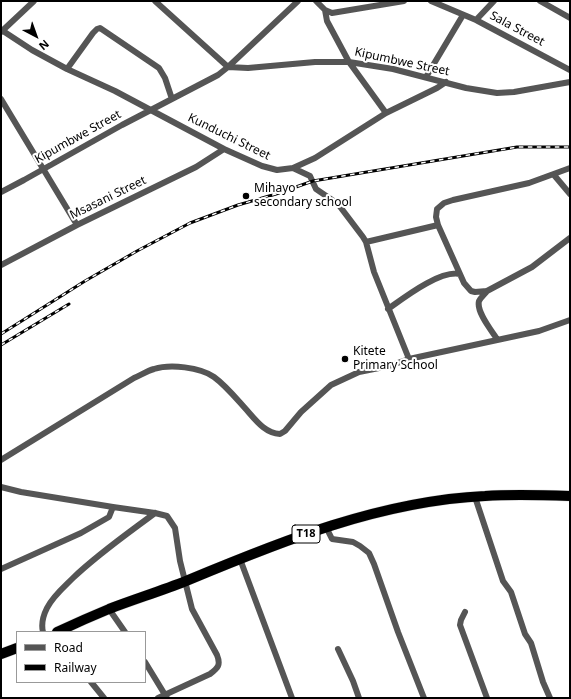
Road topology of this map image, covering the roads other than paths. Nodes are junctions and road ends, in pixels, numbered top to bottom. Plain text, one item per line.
1 (34, 1) edge
2 (156, 1) edge
3 (298, 1) edge
4 (316, 1) edge
5 (404, 1) edge
6 (431, 1) edge
7 (494, 1) edge
8 (540, 1) edge
9 (326, 10) junction
10 (463, 15) junction
11 (570, 18) edge
12 (476, 20) junction
13 (2, 32) edge
14 (349, 62) junction
15 (228, 67) junction
16 (67, 69) junction
17 (570, 70) edge
18 (426, 77) junction
19 (446, 82) junction
20 (570, 82) edge
21 (1, 99) edge
22 (172, 99) junction
23 (150, 110) junction
24 (386, 113) junction
25 (212, 143) junction
26 (224, 149) junction
27 (209, 159) junction
28 (293, 168) junction
29 (570, 168) edge
30 (43, 169) junction
31 (554, 175) junction
32 (1, 192) edge
33 (570, 194) edge
34 (77, 225) junction
35 (438, 225) junction
36 (570, 238) edge
37 (366, 242) junction
38 (1, 264) edge
39 (460, 274) junction
40 (487, 291) junction
41 (388, 309) junction
42 (570, 320) edge
43 (497, 339) junction
44 (409, 359) junction
45 (1, 460) edge
46 (1, 487) edge
47 (570, 496) edge
48 (475, 497) junction
49 (113, 507) junction
50 (155, 513) junction
51 (326, 526) junction
52 (240, 559) junction
53 (1, 569) edge
54 (186, 581) junction
55 (110, 609) junction
56 (465, 612) dead end
57 (43, 631) edge
58 (59, 631) edge
59 (124, 631) edge
60 (16, 648) edge
61 (338, 649) dead end
62 (1, 654) edge
63 (146, 664) edge
64 (92, 683) edge
65 (166, 696) edge
66 (104, 698) edge
67 (158, 698) edge
68 (292, 698) edge
69 (359, 698) edge
70 (424, 698) edge
71 (487, 698) edge
72 (548, 698) edge

1 - 13 street
2 - 15 street
3 - 15 street, Kipumbwe Street
4 - 9 street
5 - 9 street
6 - 10 street, Sala Street
7 - 12 street
8 - 11 street
9 - 14 street
10 - 12 street, Sala Street
10 - 18 street
12 - 17 street, Sala Street
13 - 16 street, Kunduchi Street
14 - 15 street, Kipumbwe Street
14 - 18 street, Kipumbwe Street
14 - 24 street
15 - 22 street, Kipumbwe Street
16 - 22 street
16 - 23 street, Kunduchi Street
18 - 19 street, Kipumbwe Street
19 - 20 street, Kipumbwe Street
19 - 24 street, Kunduchi Street
21 - 30 street
22 - 23 street, Kipumbwe Street
23 - 25 street, Kunduchi Street
23 - 30 street, Kipumbwe Street
24 - 28 street, Kunduchi Street
25 - 26 street, Kunduchi Street
25 - 27 street
26 - 27 street, Msasani Street
26 - 28 street, Kunduchi Street
27 - 34 street, Msasani Street
28 - 37 street
29 - 31 street
30 - 32 street, Kipumbwe Street
30 - 34 street
31 - 33 street
31 - 35 street
34 - 38 street, Msasani Street
35 - 37 street
35 - 39 street
36 - 40 street
37 - 41 street
39 - 40 street
39 - 41 street
40 - 43 street
41 - 44 street
42 - 43 street
43 - 44 street
44 - 45 street
46 - 49 street
47 - 48 highway, T18
48 - 51 highway, T18
48 - 72 street
49 - 50 street
49 - 53 street
50 - 54 street
50 - 57 street
51 - 52 highway, T18
51 - 70 street
52 - 54 highway, T18
52 - 68 street
54 - 55 highway, T18
54 - 65 street
55 - 58 highway, T18
55 - 59 street
56 - 71 street
60 - 62 highway
61 - 69 street
63 - 65 street
64 - 66 street
65 - 67 street

